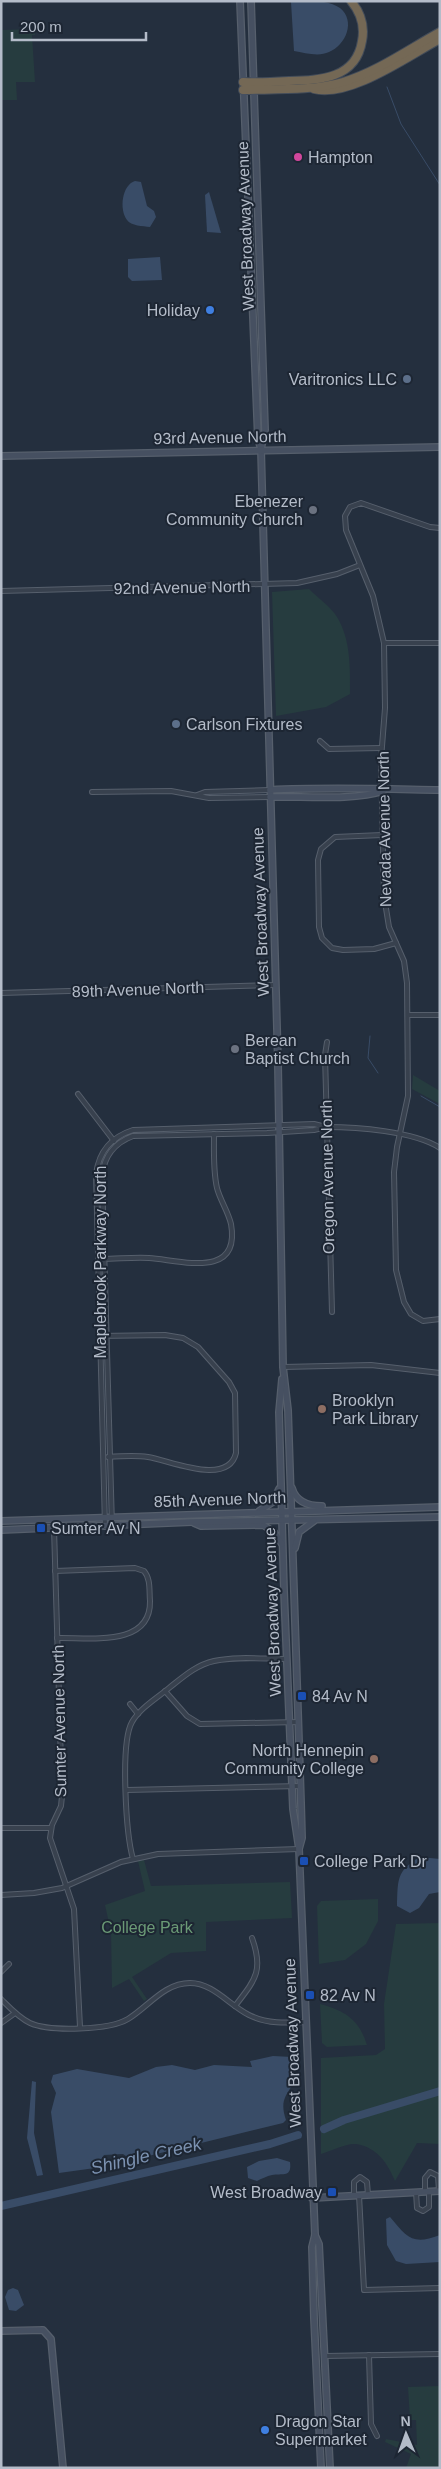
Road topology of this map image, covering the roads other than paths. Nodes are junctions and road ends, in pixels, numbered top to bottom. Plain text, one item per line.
1 (240, 1) edge
2 (251, 1) edge
3 (351, 1) edge
4 (440, 32) edge
5 (440, 39) edge
6 (243, 86) junction
7 (254, 86) junction
8 (307, 87) junction
9 (440, 447) edge
10 (261, 450) junction
11 (1, 456) edge
12 (440, 528) edge
13 (360, 565) junction
14 (265, 585) junction
15 (1, 591) edge
16 (384, 643) junction
17 (440, 643) edge
18 (320, 742) dead end
19 (381, 748) junction
20 (440, 790) edge
21 (382, 791) junction
22 (92, 792) dead end
23 (270, 794) junction
24 (382, 836) junction
25 (396, 943) junction
26 (275, 985) junction
27 (1, 993) edge
28 (408, 1015) junction
29 (440, 1015) edge
30 (327, 1042) dead end
31 (78, 1094) dead end
32 (326, 1127) junction
33 (214, 1128) junction
34 (279, 1128) junction
35 (214, 1134) junction
36 (400, 1135) junction
37 (113, 1140) junction
38 (117, 1144) junction
39 (440, 1148) edge
40 (98, 1259) junction
41 (105, 1259) junction
42 (332, 1312) dead end
43 (440, 1319) edge
44 (99, 1336) junction
45 (106, 1336) junction
46 (283, 1366) junction
47 (440, 1373) edge
48 (283, 1374) junction
49 (110, 1456) junction
50 (104, 1457) junction
51 (290, 1479) junction
52 (281, 1480) junction
53 (440, 1507) edge
54 (431, 1508) junction
55 (282, 1511) junction
56 (291, 1511) junction
57 (258, 1512) junction
58 (112, 1517) junction
59 (440, 1517) edge
60 (104, 1518) junction
61 (282, 1520) junction
62 (291, 1520) junction
63 (318, 1520) junction
64 (1, 1521) edge
65 (192, 1522) junction
66 (112, 1526) junction
67 (105, 1527) junction
68 (54, 1528) junction
69 (1, 1530) edge
70 (283, 1546) junction
71 (55, 1571) junction
72 (293, 1578) junction
73 (57, 1638) junction
74 (287, 1659) junction
75 (165, 1691) junction
76 (130, 1704) dead end
77 (138, 1714) junction
78 (298, 1722) junction
79 (289, 1723) junction
80 (292, 1786) junction
81 (300, 1786) junction
82 (127, 1790) junction
83 (1, 1828) edge
84 (51, 1828) junction
85 (299, 1849) junction
86 (133, 1858) junction
87 (67, 1887) junction
88 (1, 1895) edge
89 (252, 1938) dead end
90 (9, 1964) dead end
91 (1, 1972) edge
92 (1, 1999) edge
93 (235, 2006) junction
94 (15, 2013) junction
95 (305, 2022) junction
96 (1, 2023) edge
97 (80, 2027) junction
98 (439, 2191) edge
99 (416, 2192) junction
100 (427, 2192) junction
101 (356, 2195) junction
102 (368, 2195) junction
103 (312, 2198) junction
104 (315, 2235) junction
105 (440, 2288) edge
106 (1, 2331) edge
107 (440, 2354) edge
108 (324, 2356) junction
109 (369, 2356) junction
110 (377, 2436) dead end
111 (63, 2468) edge
112 (321, 2468) edge
113 (330, 2468) edge

1 - 6 main road, West Broadway Avenue
2 - 7 main road, West Broadway Avenue
3 - 7 highway
4 - 8 highway
5 - 8 highway
6 - 7 highway
6 - 10 main road, West Broadway Avenue
7 - 8 highway
7 - 10 main road, West Broadway Avenue
9 - 10 main road, 93rd Avenue North
10 - 11 main road, 93rd Avenue North
10 - 14 main road, West Broadway Avenue
12 - 13 street, Nevada Avenue North
13 - 14 street, 92nd Avenue North
13 - 16 street, Nevada Avenue North
14 - 15 street, 92nd Avenue North
14 - 23 main road, West Broadway Avenue
16 - 17 street
16 - 19 street, Nevada Avenue North
18 - 19 street
19 - 21 street, Nevada Avenue North
20 - 21 main road
21 - 23 main road
21 - 24 street, Nevada Avenue North
22 - 23 street
23 - 26 main road, West Broadway Avenue
24 - 25 street, Nevada Avenue North
24 - 25 street
25 - 28 street, Nevada Avenue North
26 - 27 street, 89th Avenue North
26 - 34 main road, West Broadway Avenue
28 - 29 street
28 - 36 street, Nevada Avenue North
30 - 32 street, Oregon Avenue North
31 - 37 street
32 - 34 street
32 - 36 street
32 - 42 street, Oregon Avenue North
33 - 34 street
33 - 35 street
33 - 37 street
34 - 35 street, Maplebrook Parkway North
34 - 46 main road, West Broadway Avenue
35 - 38 street, Maplebrook Parkway North
35 - 41 street
36 - 39 street
36 - 43 street, Nevada Avenue North
37 - 38 street
37 - 40 street, Maplebrook Parkway North
38 - 41 street, Maplebrook Parkway North
40 - 41 street
40 - 44 street, Maplebrook Parkway North
41 - 45 street, Maplebrook Parkway North
44 - 45 street
44 - 50 street, Maplebrook Parkway North
45 - 49 street, Maplebrook Parkway North
45 - 49 street
46 - 47 street
46 - 48 main road, West Broadway Avenue
48 - 51 main road, West Broadway Avenue
48 - 52 main road, West Broadway Avenue
49 - 50 street
49 - 58 street, Maplebrook Parkway North
50 - 60 street, Maplebrook Parkway North
51 - 54 main road
51 - 56 main road, West Broadway Avenue
52 - 55 main road, West Broadway Avenue
52 - 57 main road
53 - 54 main road, 85th Avenue North
54 - 56 main road, 85th Avenue North
55 - 56 main road, 85th Avenue North
55 - 57 main road, 85th Avenue North
55 - 61 main road, West Broadway Avenue
56 - 62 main road, West Broadway Avenue
57 - 58 main road, 85th Avenue North
58 - 60 main road, 85th Avenue North
58 - 66 street, Maplebrook Parkway North
59 - 63 main road, 85th Avenue North
60 - 64 main road, 85th Avenue North
60 - 67 street, Maplebrook Parkway North
61 - 62 main road, 85th Avenue North
61 - 65 main road, 85th Avenue North
61 - 70 main road, West Broadway Avenue
62 - 63 main road, 85th Avenue North
62 - 72 main road, West Broadway Avenue
63 - 72 main road
65 - 66 main road, 85th Avenue North
65 - 70 main road
66 - 67 main road, 85th Avenue North
67 - 68 main road, 85th Avenue North
68 - 69 main road, 85th Avenue North
68 - 71 street, Sumter Avenue North
70 - 74 main road, West Broadway Avenue
71 - 73 street, Sumter Avenue North
71 - 73 street
72 - 78 main road, West Broadway Avenue
73 - 84 street, Sumter Avenue North
74 - 75 street
74 - 79 main road, West Broadway Avenue
75 - 77 street
75 - 79 street
76 - 77 street
77 - 82 street
78 - 79 street
78 - 81 main road, West Broadway Avenue
79 - 80 main road, West Broadway Avenue
80 - 81 street
80 - 82 street
80 - 85 main road, West Broadway Avenue
81 - 85 main road, West Broadway Avenue
82 - 86 street
83 - 84 street
84 - 87 street
85 - 86 street
85 - 95 main road, West Broadway Avenue
86 - 87 street
87 - 88 street
87 - 97 street
89 - 93 street
90 - 91 street
92 - 94 street
93 - 95 street
93 - 97 street
94 - 96 street
94 - 97 street
95 - 103 main road, West Broadway Avenue
98 - 100 main road
98 - 100 street
99 - 100 main road
99 - 100 street
99 - 102 main road
101 - 102 main road
101 - 102 street
101 - 103 main road
101 - 105 street
103 - 104 main road, West Broadway Avenue
104 - 108 main road, West Broadway Avenue
104 - 112 main road, West Broadway Avenue
106 - 111 main road
107 - 109 street
108 - 109 street
108 - 113 main road, West Broadway Avenue
109 - 110 street

